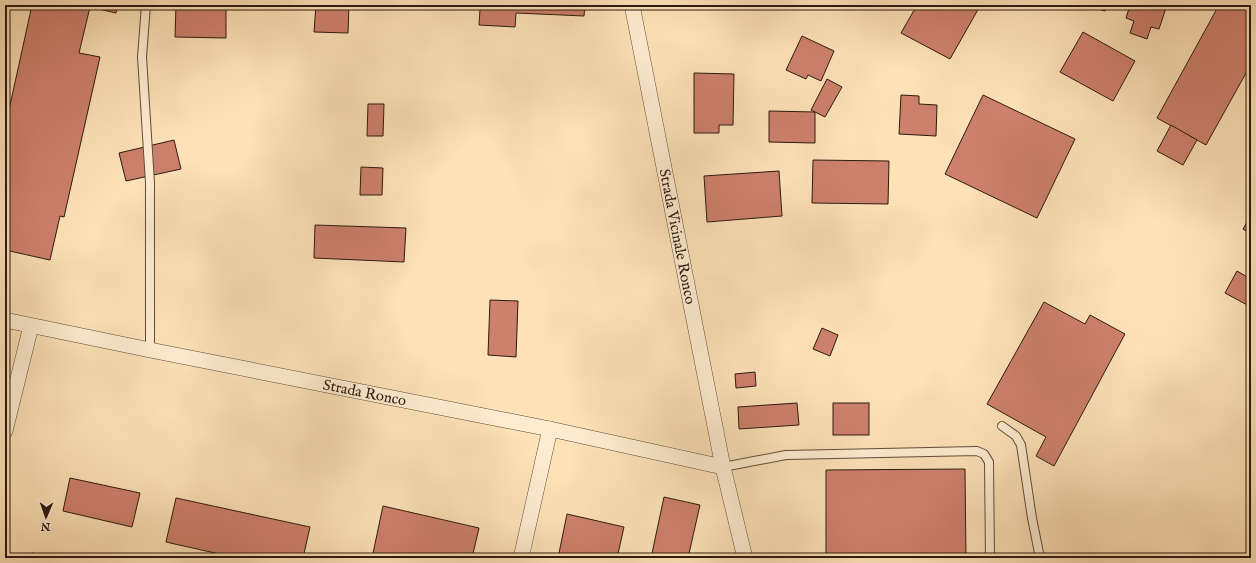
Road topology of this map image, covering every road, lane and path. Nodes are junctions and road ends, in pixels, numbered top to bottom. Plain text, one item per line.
1 (146, 5) edge
2 (632, 5) edge
3 (5, 320) edge
4 (31, 326) junction
5 (150, 350) junction
6 (1002, 426) dead end
7 (550, 429) junction
8 (5, 431) edge
9 (723, 467) junction
10 (521, 558) edge
11 (745, 558) edge
12 (990, 558) edge
13 (1040, 558) edge

1 - 5 lane
2 - 9 street, Strada Vicinale Ronco
3 - 4 street, Strada Ronco
4 - 5 street, Strada Ronco
4 - 8 street
5 - 7 street, Strada Ronco
6 - 13 lane
7 - 9 street, Strada Ronco
7 - 10 street
9 - 11 street, Strada Vicinale Ronco
9 - 12 lane

